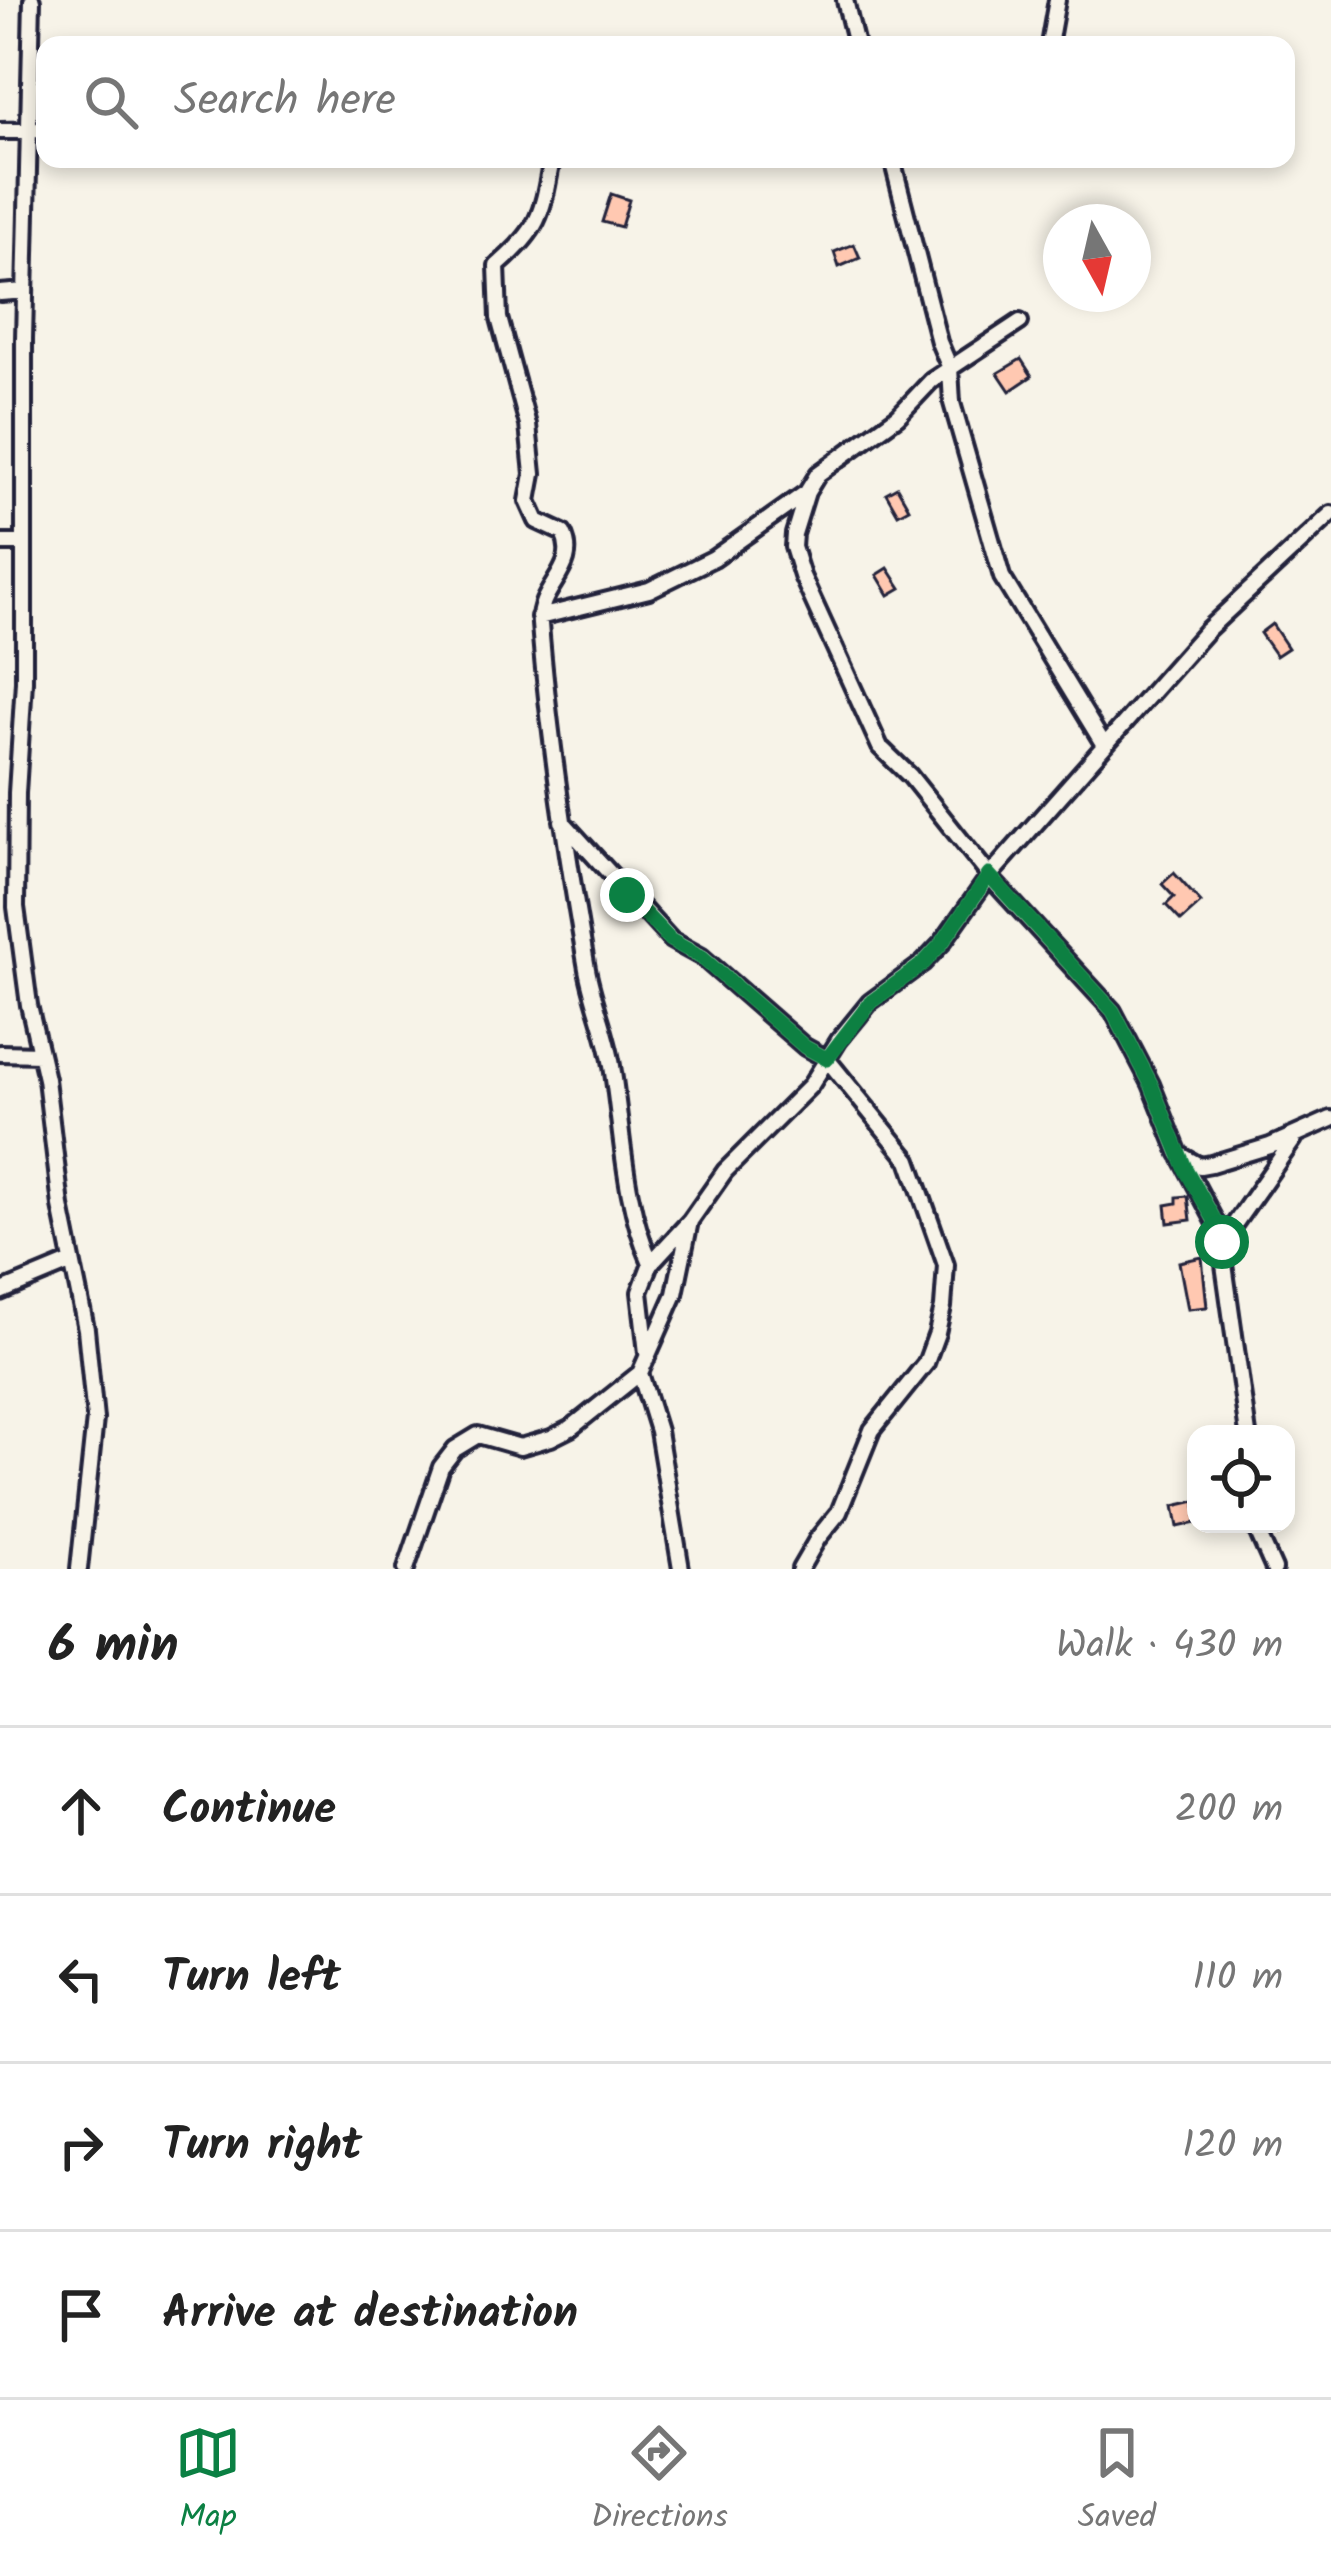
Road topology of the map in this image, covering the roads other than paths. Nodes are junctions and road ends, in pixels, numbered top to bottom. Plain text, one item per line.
1 (32, 0) edge
2 (845, 0) edge
3 (1057, 0) edge
4 (854, 36) edge
5 (1051, 36) edge
6 (36, 104) edge
7 (0, 130) edge
8 (36, 130) edge
9 (36, 143) edge
10 (550, 168) edge
11 (894, 168) edge
12 (25, 291) junction
13 (0, 292) edge
14 (1020, 322) dead end
15 (950, 368) junction
16 (806, 492) junction
17 (1331, 514) edge
18 (0, 543) edge
19 (23, 543) junction
20 (539, 616) junction
21 (1104, 745) junction
22 (562, 821) junction
23 (989, 875) junction
24 (17, 883) junction
25 (0, 884) edge
26 (0, 1053) edge
27 (40, 1054) junction
28 (827, 1059) junction
29 (1331, 1119) edge
30 (1298, 1133) junction
31 (1180, 1154) junction
32 (691, 1221) junction
33 (1222, 1242) junction
34 (72, 1262) junction
35 (651, 1263) junction
36 (0, 1292) edge
37 (647, 1353) junction
38 (640, 1372) junction
39 (1247, 1425) edge
40 (1258, 1533) edge
41 (79, 1569) edge
42 (406, 1569) edge
43 (681, 1569) edge
44 (800, 1569) edge
45 (1274, 1569) edge

1 - 6 street
2 - 4 street
3 - 5 street
7 - 8 street
9 - 12 street
10 - 20 street
11 - 15 street
12 - 13 street
12 - 19 street
14 - 15 street
15 - 16 street
15 - 21 street
16 - 20 street
16 - 23 street
17 - 21 street
18 - 19 street
19 - 24 street
20 - 22 street
21 - 23 street
22 - 28 street
22 - 35 street
23 - 28 street
23 - 31 street
24 - 25 street
24 - 27 street
26 - 27 street
27 - 34 street
28 - 32 street
28 - 44 street
29 - 30 street
30 - 31 street
30 - 33 street
31 - 33 street
32 - 35 street
32 - 37 street
33 - 39 street
34 - 36 street
34 - 41 street
35 - 37 street
37 - 38 street
38 - 42 street
38 - 43 street
40 - 45 street

